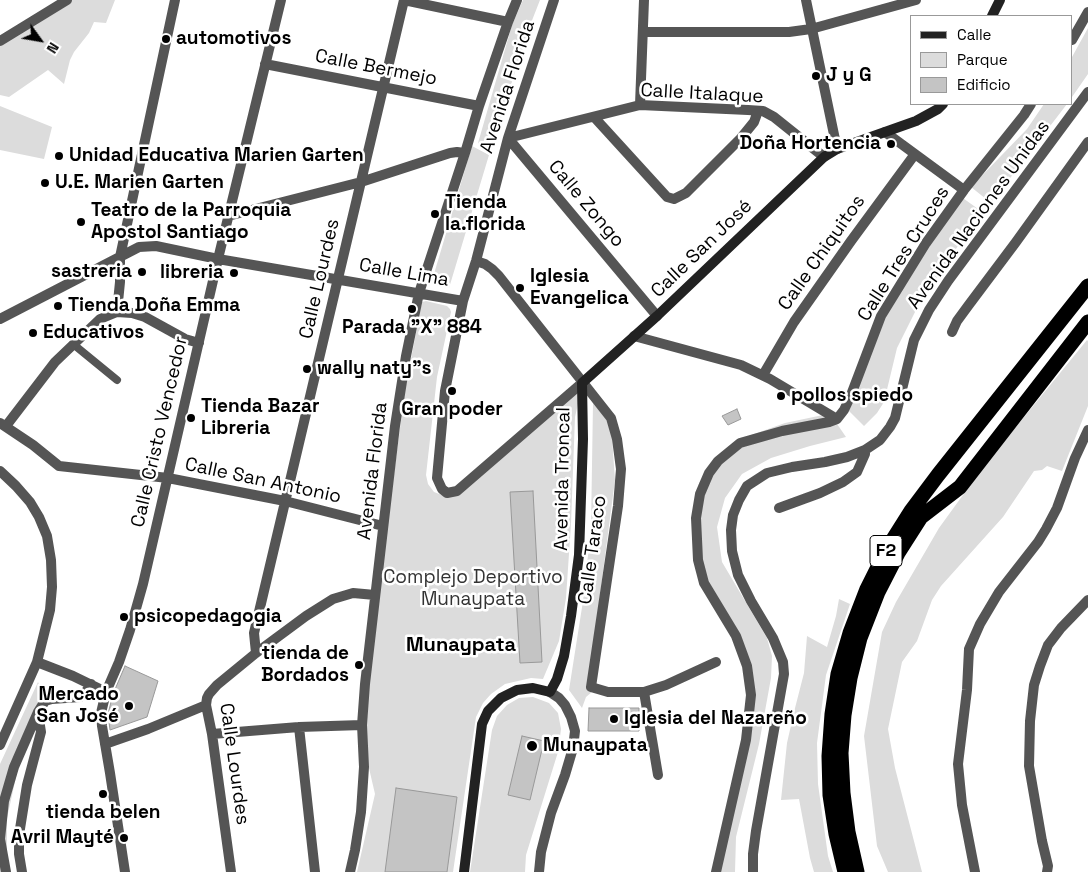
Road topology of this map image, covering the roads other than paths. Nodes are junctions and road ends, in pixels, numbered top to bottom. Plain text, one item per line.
1 (67, 0) edge
2 (175, 0) edge
3 (281, 0) edge
4 (404, 0) edge
5 (516, 0) edge
6 (554, 0) edge
7 (644, 0) edge
8 (806, 0) edge
9 (916, 0) edge
10 (1000, 0) edge
11 (1088, 12) edge
12 (992, 15) edge
13 (508, 22) junction
14 (811, 29) junction
15 (643, 32) junction
16 (1073, 38) edge
17 (0, 41) edge
18 (265, 64) junction
19 (383, 88) junction
20 (1088, 92) edge
21 (640, 105) junction
22 (942, 105) edge
23 (1030, 105) edge
24 (479, 106) junction
25 (758, 111) junction
26 (594, 117) junction
27 (885, 132) junction
28 (508, 138) junction
29 (1088, 142) edge
30 (837, 149) junction
31 (465, 153) junction
32 (916, 154) junction
33 (824, 156) junction
34 (361, 182) junction
35 (964, 190) junction
36 (228, 216) junction
37 (120, 257) junction
38 (218, 259) junction
39 (476, 261) junction
40 (338, 280) junction
41 (1088, 286) edge
42 (419, 293) junction
43 (463, 301) junction
44 (117, 312) junction
45 (657, 316) junction
46 (0, 319) edge
47 (1088, 322) edge
48 (952, 332) dead end
49 (634, 336) junction
50 (199, 343) junction
51 (73, 344) junction
52 (764, 375) junction
53 (117, 380) dead end
54 (582, 382) junction
55 (611, 418) joint
56 (837, 418) junction
57 (3, 425) edge
58 (1088, 430) edge
59 (865, 450) junction
60 (0, 471) edge
61 (168, 478) junction
62 (437, 478) joint
63 (285, 501) junction
64 (779, 508) dead end
65 (383, 526) junction
66 (375, 595) junction
67 (1088, 600) edge
68 (256, 653) junction
69 (36, 662) junction
70 (716, 662) dead end
71 (91, 684) junction
72 (106, 692) junction
73 (550, 692) junction
74 (644, 692) junction
75 (206, 705) junction
76 (38, 712) junction
77 (362, 725) junction
78 (299, 727) junction
79 (212, 734) junction
80 (105, 744) junction
81 (0, 745) edge
82 (658, 775) dead end
83 (1049, 870) edge
84 (6, 872) edge
85 (22, 872) edge
86 (124, 872) edge
87 (231, 872) edge
88 (315, 872) edge
89 (350, 872) edge
90 (464, 872) edge
91 (539, 872) edge
92 (716, 872) edge
93 (753, 872) edge
94 (844, 872) edge
95 (857, 872) edge
96 (975, 872) edge

1 - 17 street
2 - 37 street
3 - 18 street, Calle Cristo Vencedor
4 - 13 street
4 - 19 street, Calle Lourdes
5 - 13 street, Avenida Florida
6 - 28 street, Avenida Florida
7 - 15 street
8 - 14 street
9 - 14 street
10 - 12 street
11 - 16 street
13 - 24 street, Avenida Florida
14 - 15 street
14 - 30 street
15 - 21 street
18 - 19 street, Calle Bermejo
18 - 36 street, Calle Cristo Vencedor
19 - 24 street, Calle Bermejo
19 - 34 street, Calle Lourdes
20 - 59 street, Avenida Naciones Unidas
21 - 25 street, Calle Italaque
21 - 26 street, Calle Italaque
22 - 27 street, Calle San José
23 - 35 street, Calle Tres Cruces
24 - 31 street, Avenida Florida
25 - 26 street
25 - 33 street, Calle Italaque
26 - 28 street, Calle Italaque
27 - 30 street, Calle San José
27 - 32 street
28 - 39 street, Avenida Florida
28 - 45 street, Calle Zongo
29 - 48 street
30 - 33 street, Calle San José
31 - 34 street
31 - 42 street, Avenida Florida
32 - 35 street
32 - 52 street, Calle Chiquitos
33 - 45 street, Calle San José
34 - 36 street
34 - 40 street, Calle Lourdes
35 - 56 street, Calle Tres Cruces
36 - 38 street, Calle Cristo Vencedor
37 - 38 street, Calle Lima
37 - 44 street
37 - 46 street, Calle Lima
38 - 40 street, Calle Lima
38 - 50 street, Calle Cristo Vencedor
39 - 43 street, Avenida Florida
39 - 54 street, Calle Lima
40 - 42 street, Calle Lima
40 - 63 street, Calle Lourdes
41 - 94 highway, F2
42 - 43 street, Calle Lima
42 - 65 street, Avenida Florida
43 - 62 street, Avenida Florida
44 - 50 street
44 - 51 street
45 - 49 street, Calle San José
47 - 95 highway, F2
49 - 52 street
49 - 54 street, Calle San José
50 - 61 street, Calle Cristo Vencedor
51 - 53 lane
51 - 57 street
52 - 56 street
54 - 55 street, Calle Lima
54 - 62 street, Calle San José
54 - 73 street, Avenida Troncal
55 - 74 street, Calle Taraco
56 - 92 street
57 - 61 street, Calle San Antonio
58 - 96 street
59 - 64 street
59 - 93 street, Avenida Naciones Unidas
60 - 69 street
61 - 63 street, Calle San Antonio
61 - 72 street, Calle Cristo Vencedor
63 - 65 street, Calle San Antonio
63 - 68 street, Calle Lourdes
65 - 66 street, Avenida Florida
66 - 68 street, Calle Lourdes
66 - 77 street, Avenida Florida
67 - 83 street
68 - 75 street, Calle Lourdes
69 - 71 street
69 - 81 street
70 - 74 street
71 - 72 street
71 - 76 street
72 - 80 street, Calle Cristo Vencedor
73 - 90 street
73 - 91 street
74 - 82 street
75 - 79 street, Calle Lourdes
75 - 80 street
76 - 84 street
76 - 85 street
77 - 78 street
77 - 89 street, Avenida Florida
78 - 79 street
78 - 88 street
79 - 87 street, Calle Lourdes
80 - 86 street, Calle Cristo Vencedor

